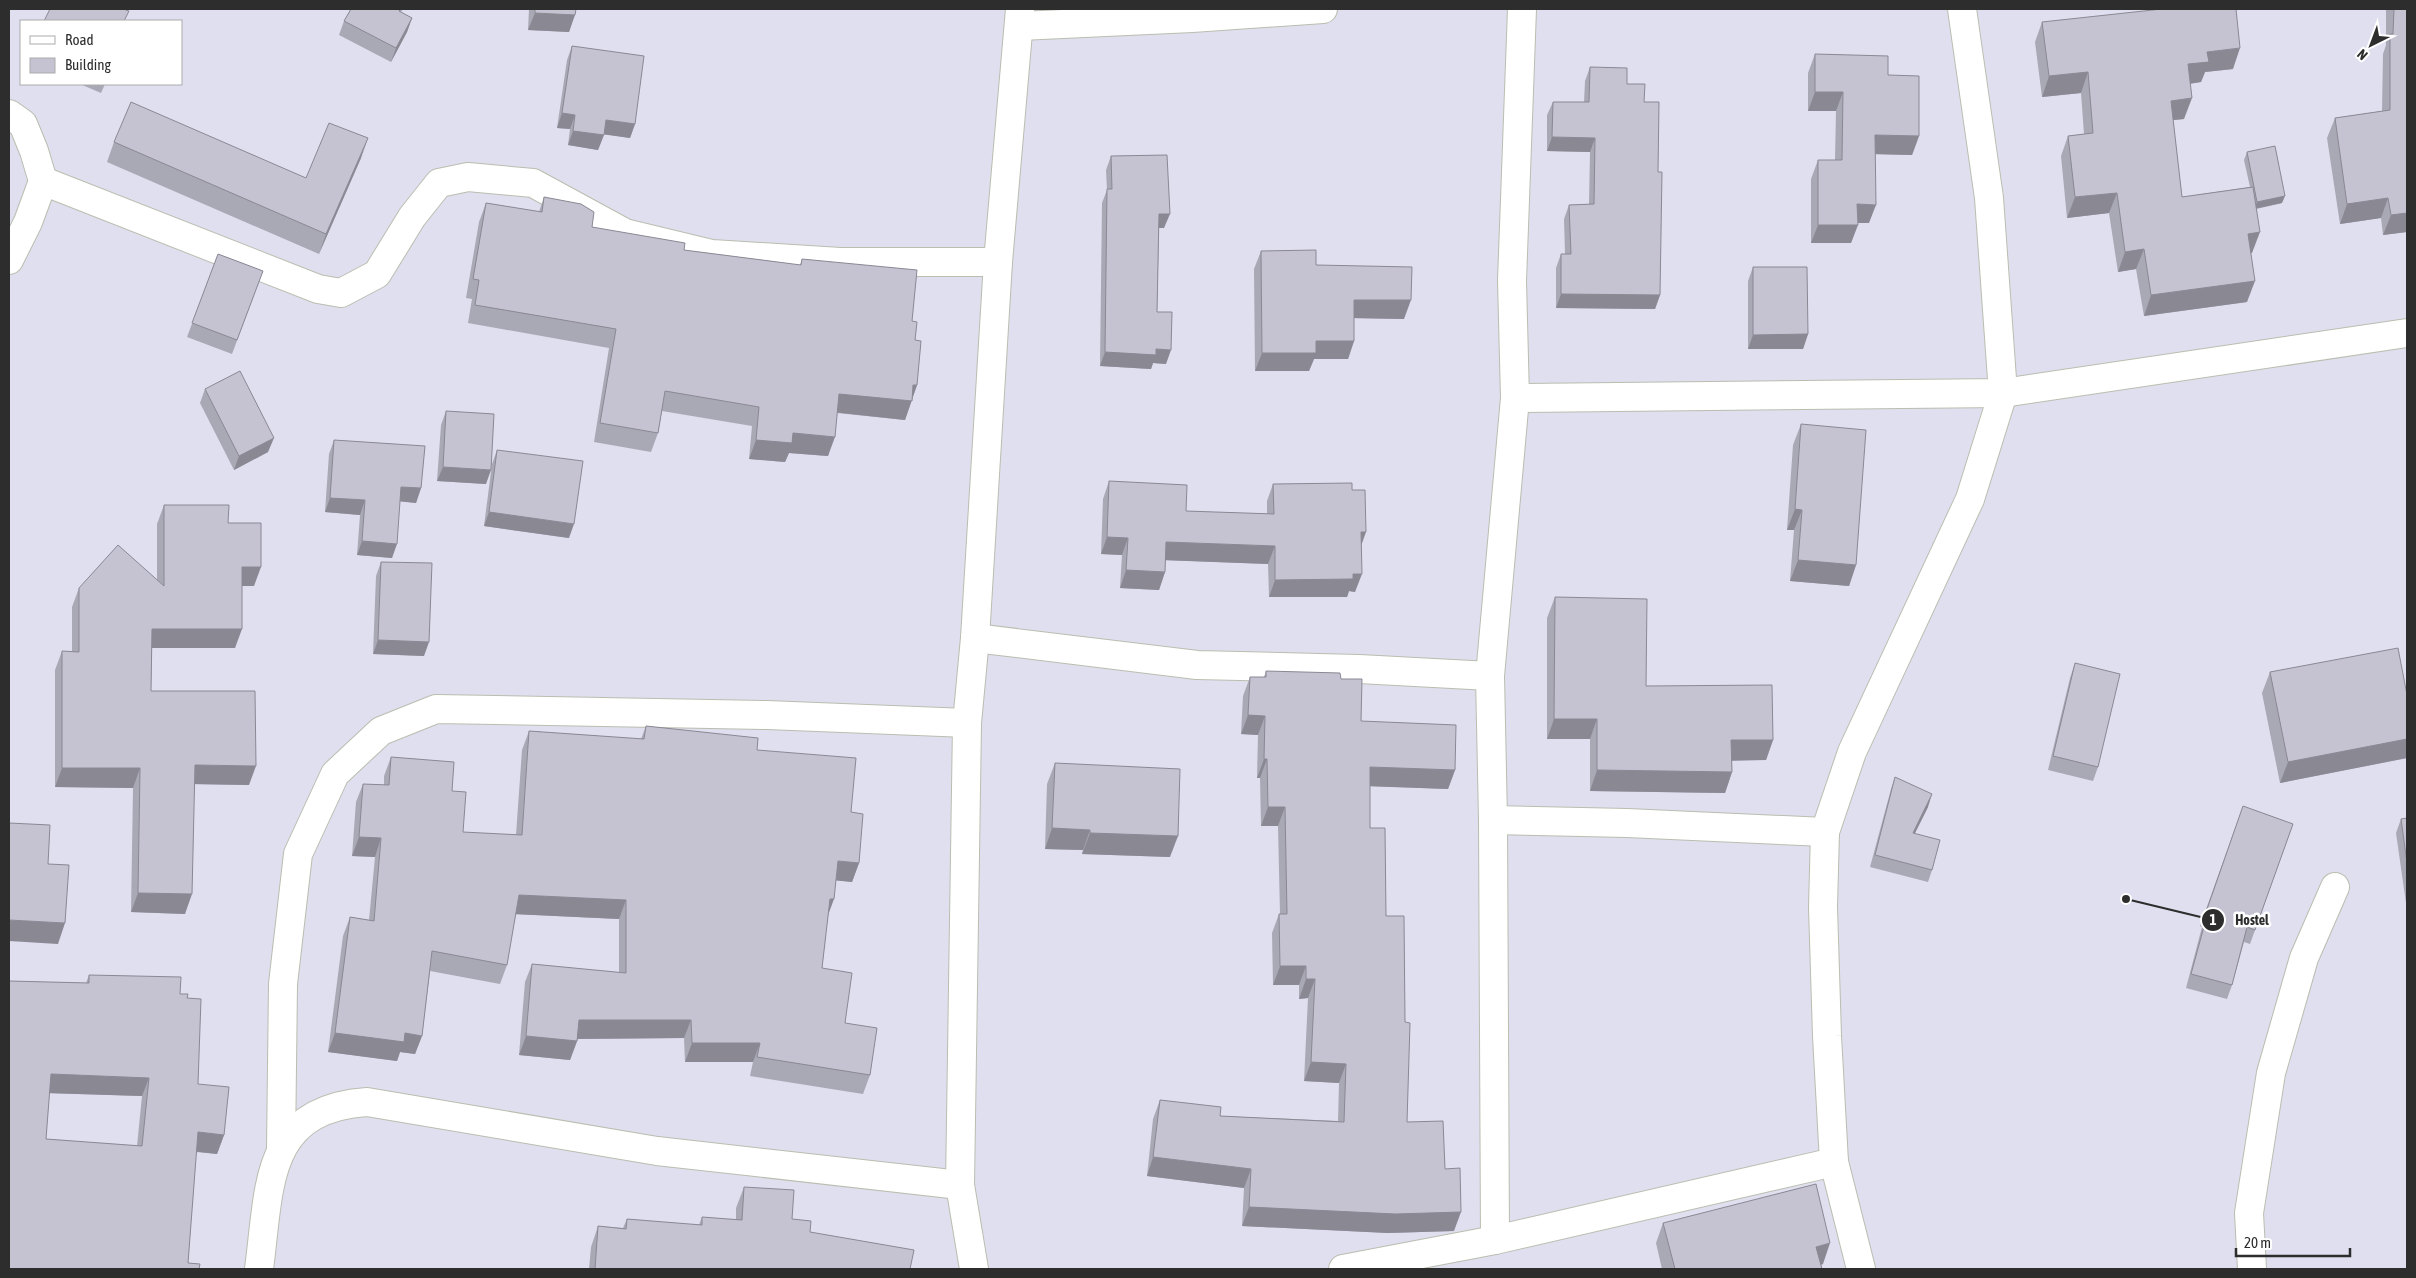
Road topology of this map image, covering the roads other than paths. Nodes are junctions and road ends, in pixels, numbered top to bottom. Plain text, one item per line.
1 (1323, 9) edge
2 (1522, 9) edge
3 (1962, 9) edge
4 (1020, 17) edge
5 (9, 114) edge
6 (43, 181) junction
7 (9, 260) edge
8 (998, 262) junction
9 (2407, 333) edge
10 (2003, 393) junction
11 (1515, 398) junction
12 (975, 638) junction
13 (1490, 676) junction
14 (967, 723) junction
15 (1493, 820) junction
16 (1825, 832) junction
17 (2335, 888) dead end
18 (281, 1148) junction
19 (1834, 1162) junction
20 (960, 1185) junction
21 (1495, 1240) junction
22 (259, 1269) edge
23 (974, 1269) edge
24 (1342, 1269) edge
25 (1861, 1269) edge
26 (2252, 1269) edge

1 - 4 street
2 - 11 street
3 - 10 street
4 - 8 street
5 - 6 street
6 - 7 street
6 - 8 street
8 - 12 street
9 - 10 street
10 - 11 street
10 - 16 street
11 - 13 street
12 - 13 street
12 - 14 street
13 - 15 street
14 - 18 street
14 - 20 street
15 - 16 street
15 - 21 street
16 - 19 street
17 - 26 street
18 - 20 street
18 - 22 street
19 - 21 street
19 - 25 street
20 - 23 street
21 - 24 street

